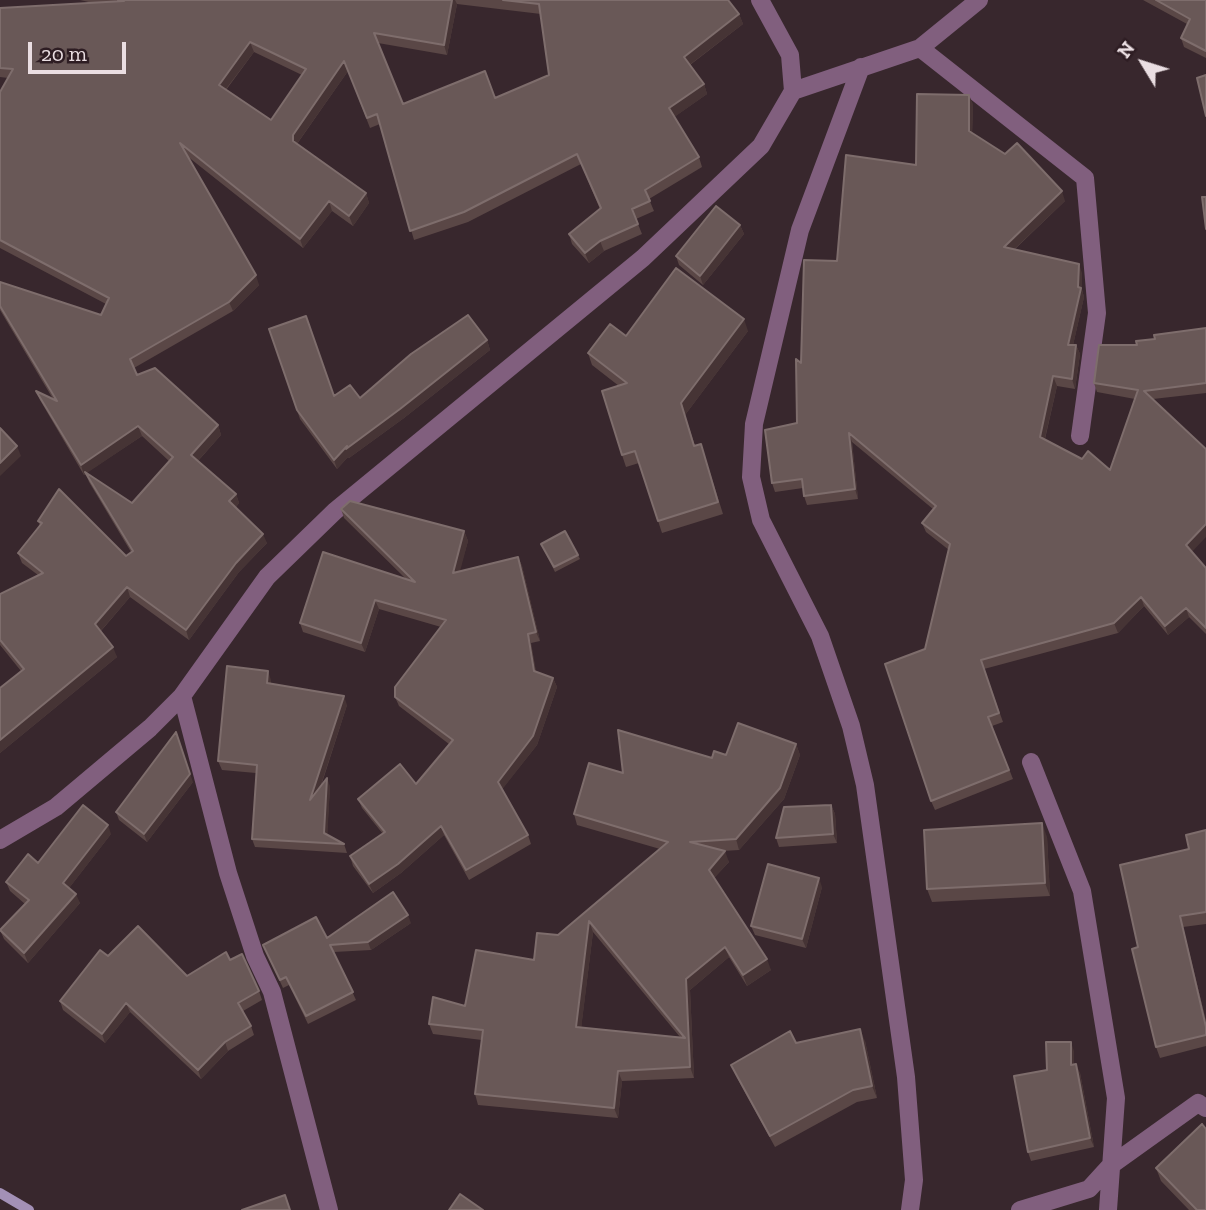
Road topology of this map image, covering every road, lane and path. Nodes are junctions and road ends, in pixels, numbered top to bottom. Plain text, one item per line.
1 (760, 0) edge
2 (979, 0) edge
3 (920, 48) junction
4 (861, 67) junction
5 (793, 91) junction
6 (1080, 436) dead end
7 (182, 696) junction
8 (1031, 762) dead end
9 (0, 840) edge
10 (1206, 1108) edge
11 (1110, 1166) junction
12 (329, 1210) edge
13 (910, 1210) edge
14 (1020, 1210) edge
15 (1108, 1210) edge

1 - 5 street
2 - 3 street
3 - 4 street
3 - 6 street
4 - 5 street
4 - 13 street
5 - 7 street
7 - 9 street
7 - 12 street
8 - 11 street
10 - 11 street
11 - 14 street
11 - 15 street

